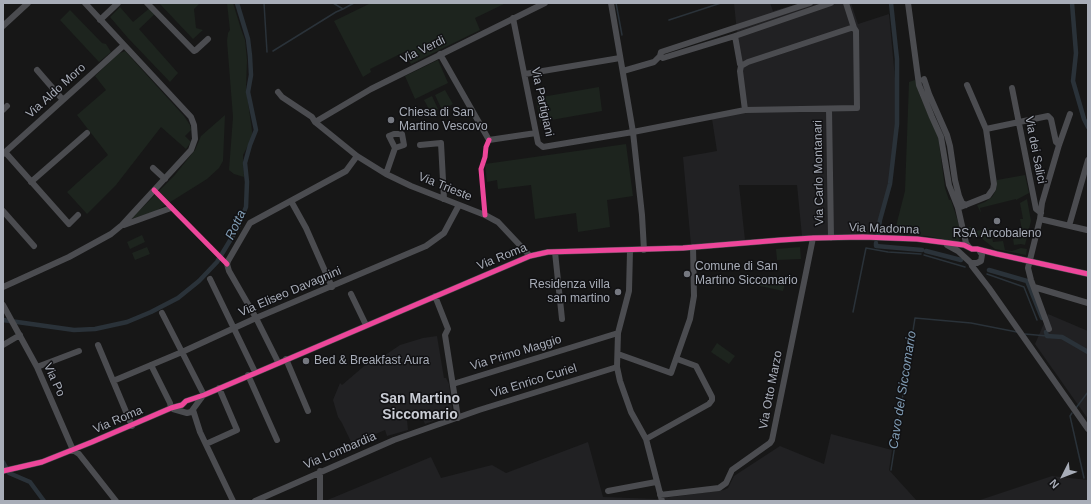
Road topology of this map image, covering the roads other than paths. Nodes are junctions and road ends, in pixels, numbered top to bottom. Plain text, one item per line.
1 (28, 3) edge
2 (85, 3) edge
3 (118, 3) edge
4 (148, 3) edge
5 (545, 3) edge
6 (610, 3) edge
7 (810, 3) edge
8 (831, 3) edge
9 (846, 3) edge
10 (908, 3) edge
11 (513, 18) junction
12 (100, 20) junction
13 (3, 26) edge
14 (739, 26) junction
15 (854, 28) junction
16 (728, 29) junction
17 (742, 33) junction
18 (733, 37) junction
19 (208, 39) dead end
20 (124, 44) junction
21 (440, 54) junction
22 (660, 56) junction
23 (620, 58) junction
24 (741, 66) junction
25 (37, 70) dead end
26 (623, 71) junction
27 (525, 74) junction
28 (924, 79) dead end
29 (967, 85) dead end
30 (1012, 88) dead end
31 (278, 92) dead end
32 (63, 100) junction
33 (829, 109) junction
34 (745, 110) junction
35 (1070, 114) dead end
36 (315, 122) junction
37 (1018, 122) junction
38 (986, 129) junction
39 (633, 132) junction
40 (87, 133) dead end
41 (536, 133) junction
42 (420, 145) dead end
43 (1059, 145) junction
44 (395, 148) dead end
45 (4, 153) edge
46 (357, 156) junction
47 (1088, 160) edge
48 (153, 168) dead end
49 (386, 174) junction
50 (165, 179) junction
51 (31, 182) junction
52 (444, 199) junction
53 (957, 199) junction
54 (291, 201) junction
55 (459, 205) junction
56 (966, 205) junction
57 (171, 208) dead end
58 (958, 208) junction
59 (3, 211) edge
60 (78, 215) dead end
61 (1040, 216) junction
62 (122, 225) junction
63 (1069, 226) junction
64 (1087, 230) dead end
65 (812, 238) junction
66 (831, 238) junction
67 (965, 238) junction
68 (936, 241) junction
69 (959, 244) junction
70 (34, 246) dead end
71 (693, 247) junction
72 (972, 249) junction
73 (644, 250) junction
74 (979, 250) junction
75 (630, 251) junction
76 (555, 252) junction
77 (997, 254) junction
78 (530, 256) junction
79 (980, 260) junction
80 (970, 261) junction
81 (1029, 261) junction
82 (1088, 274) edge
83 (982, 277) junction
84 (210, 280) dead end
85 (3, 287) edge
86 (332, 287) junction
87 (1034, 288) junction
88 (351, 294) dead end
89 (435, 296) junction
90 (1088, 303) edge
91 (3, 305) edge
92 (162, 313) dead end
93 (256, 318) junction
94 (562, 319) dead end
95 (366, 325) junction
96 (234, 328) junction
97 (1049, 329) dead end
98 (618, 333) junction
99 (20, 335) junction
100 (3, 345) edge
101 (98, 345) dead end
102 (80, 351) dead end
103 (182, 352) junction
104 (618, 354) junction
105 (286, 359) junction
106 (677, 359) junction
107 (278, 362) junction
108 (151, 365) junction
109 (37, 367) junction
110 (617, 367) junction
111 (255, 372) junction
112 (248, 375) junction
113 (113, 381) junction
114 (453, 384) junction
115 (219, 388) junction
116 (204, 395) junction
117 (190, 401) junction
118 (182, 405) junction
119 (171, 408) junction
120 (190, 410) junction
121 (308, 411) dead end
122 (458, 418) junction
123 (132, 426) junction
124 (1088, 429) edge
125 (646, 439) junction
126 (278, 440) dead end
127 (206, 444) junction
128 (73, 450) junction
129 (3, 471) edge
130 (320, 471) junction
131 (656, 482) junction
132 (608, 491) dead end
133 (661, 498) edge
134 (116, 501) edge
135 (233, 501) edge
136 (255, 501) edge
137 (320, 501) edge

1 - 13 street
2 - 12 street
3 - 12 street
4 - 19 street
5 - 11 street, Via Verdi
6 - 23 street
7 - 14 street
8 - 17 street
9 - 15 street
10 - 53 street
11 - 21 street, Via Verdi
11 - 27 street, Via Partigiani
12 - 20 street
14 - 16 street
14 - 17 street
15 - 24 street
15 - 33 street
16 - 18 street
16 - 22 street
17 - 18 street
18 - 22 street
18 - 24 street
20 - 32 street, Via Aldo Moro
20 - 50 street
21 - 36 street, Via Verdi
21 - 41 street
22 - 26 street
23 - 26 street
23 - 27 street
24 - 34 street
25 - 32 street
26 - 39 street
27 - 41 street, Via Partigiani
28 - 53 street
29 - 38 street
30 - 37 street, Via dei Salici
31 - 36 street, Via Trieste
32 - 45 street, Via Aldo Moro
33 - 34 street
33 - 66 street, Via Carlo Montanari
34 - 39 street
35 - 43 street
36 - 46 street, Via Trieste
37 - 38 street
37 - 43 street
37 - 61 street, Via dei Salici
38 - 56 street
39 - 41 street, Via Partigiani
39 - 73 street
40 - 51 street
42 - 52 street
43 - 61 street
44 - 49 street
45 - 51 street
46 - 49 street, Via Trieste
46 - 54 street
47 - 63 street
48 - 50 street
49 - 52 street, Via Trieste
50 - 62 street
51 - 60 street
52 - 55 street, Via Trieste
53 - 56 street
53 - 58 street
54 - 86 street
54 - 93 street
55 - 78 street, Via Trieste
55 - 86 street, Via Eliseo Davagnini
56 - 58 street
57 - 62 street
58 - 67 street
59 - 70 street
61 - 63 street
61 - 81 street
62 - 85 street
63 - 64 street
65 - 66 street, Via Roma
65 - 71 street, Via Roma
65 - 133 street, Via Otto Marzo
66 - 68 street, Via Madonna
67 - 69 street
67 - 72 street
68 - 69 street
68 - 80 street
69 - 72 street
71 - 73 street, Via Roma
71 - 106 street
72 - 74 street
72 - 80 street
73 - 75 street, Via Roma
74 - 77 street
74 - 79 street
75 - 76 street, Via Roma
75 - 98 street
76 - 78 street, Via Roma
76 - 94 street
77 - 79 street
77 - 81 street
78 - 89 street, Via Roma
79 - 80 street
79 - 83 street
80 - 83 street
81 - 82 street
81 - 87 street
83 - 124 street
84 - 96 street
86 - 93 street, Via Eliseo Davagnini
87 - 90 street
87 - 97 street
88 - 95 street
89 - 95 street, Via Roma
89 - 114 street
91 - 99 street, Via Po
92 - 103 street
93 - 96 street, Via Eliseo Davagnini
93 - 107 street
95 - 105 street, Via Roma
96 - 103 street, Via Eliseo Davagnini
96 - 111 street
98 - 104 street
98 - 114 street, Via Primo Maggio
99 - 100 street
99 - 109 street, Via Po
101 - 113 street
102 - 109 street
103 - 108 street, Via Eliseo Davagnini
103 - 116 street
104 - 106 street
104 - 110 street
105 - 107 street, Via Roma
105 - 121 street
106 - 125 street
107 - 111 street, Via Roma
108 - 113 street, Via Eliseo Davagnini
108 - 119 street
109 - 128 street, Via Po
110 - 122 street, Via Enrico Curiel
110 - 125 street
111 - 112 street, Via Roma
112 - 115 street, Via Roma
112 - 126 street
113 - 123 street
114 - 122 street
115 - 116 street, Via Roma
115 - 127 street
116 - 117 street, Via Roma
116 - 120 street, Via Roma
117 - 118 street, Via Roma
117 - 120 street
118 - 119 street, Via Roma
118 - 120 street
119 - 120 street
119 - 123 street, Via Roma
120 - 127 street
122 - 130 street, Via Lombardia
123 - 128 street, Via Roma
125 - 131 street
127 - 135 street
128 - 129 street, Via Roma
128 - 134 street
130 - 136 street, Via Lombardia
130 - 137 street
131 - 132 street
131 - 133 street

